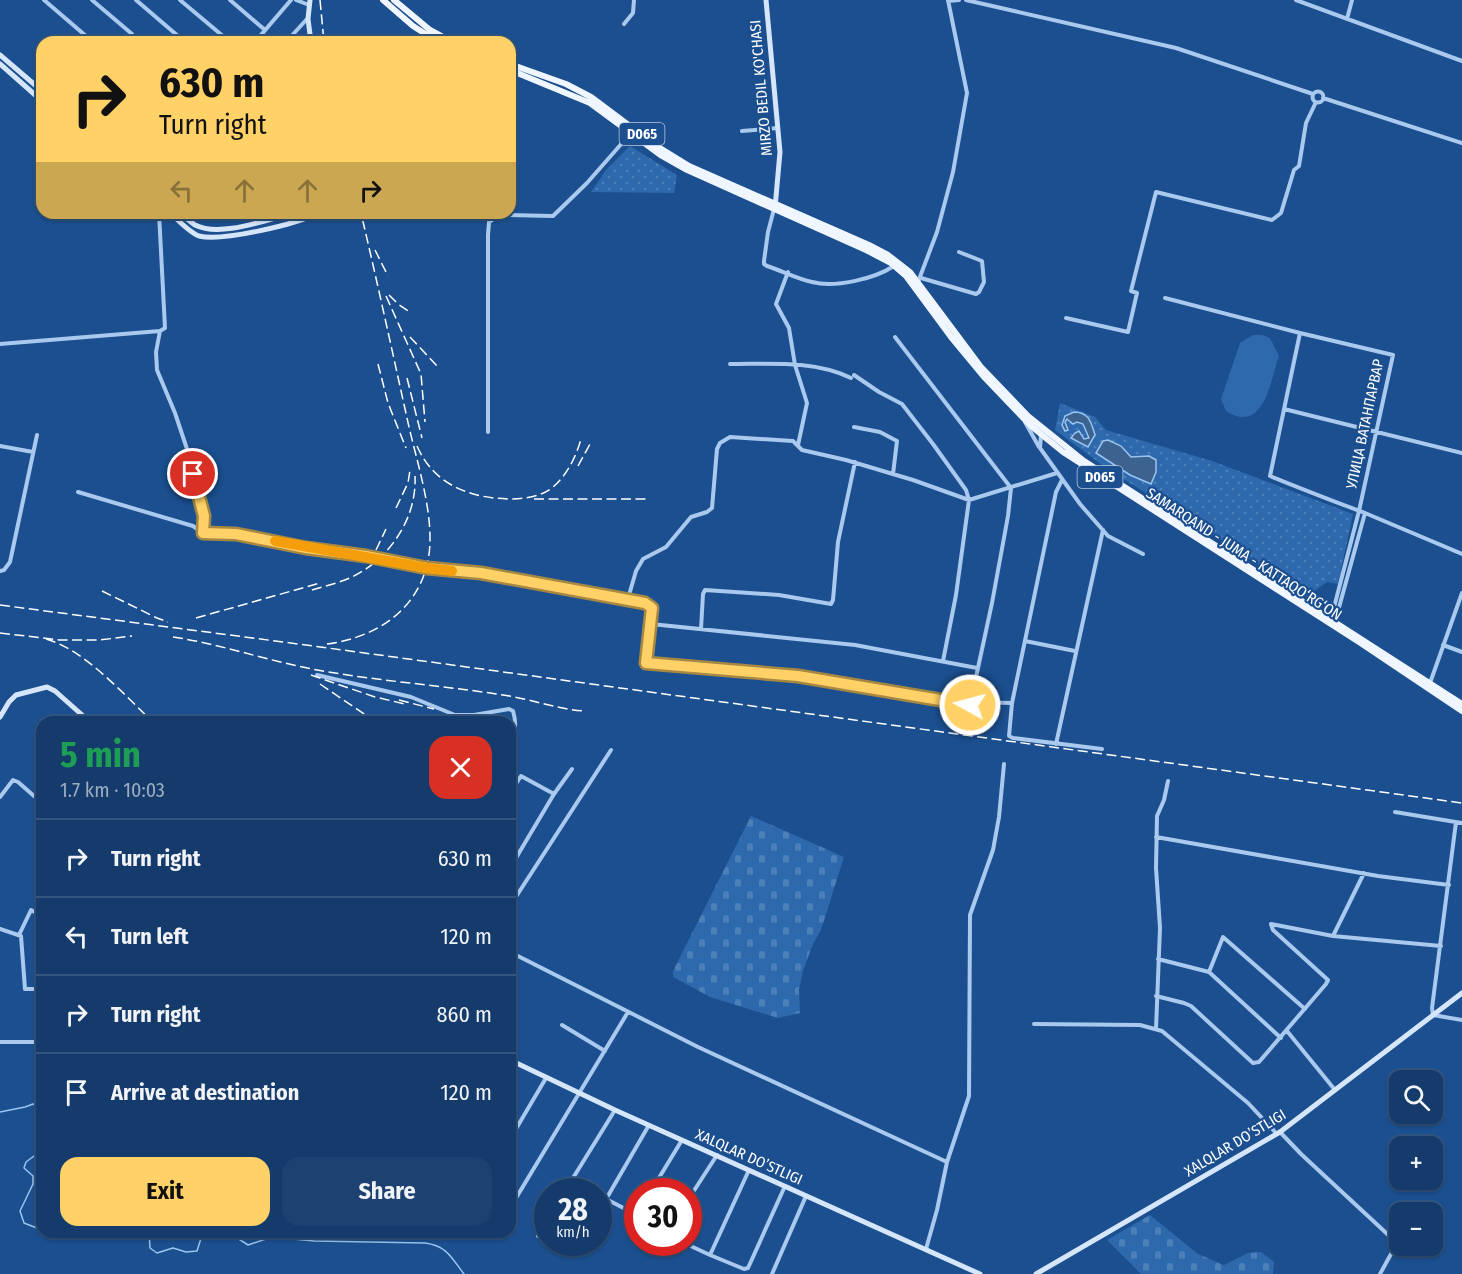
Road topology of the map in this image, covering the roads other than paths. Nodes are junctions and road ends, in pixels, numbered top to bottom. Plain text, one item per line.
1 (44, 0) edge
2 (92, 0) edge
3 (136, 0) edge
4 (180, 0) edge
5 (230, 0) edge
6 (291, 0) edge
7 (296, 0) edge
8 (382, 0) edge
9 (394, 0) edge
10 (634, 0) edge
11 (766, 0) edge
12 (948, 0) edge
13 (959, 0) edge
14 (966, 0) edge
15 (1296, 0) edge
16 (1352, 0) edge
17 (309, 2) edge
18 (308, 19) junction
19 (1347, 19) junction
20 (624, 24) dead end
21 (265, 30) junction
22 (132, 34) dead end
23 (86, 36) edge
24 (178, 36) edge
25 (223, 36) edge
26 (260, 36) edge
27 (292, 36) edge
28 (309, 36) edge
29 (429, 36) edge
30 (441, 36) edge
31 (0, 54) edge
32 (1462, 61) edge
33 (0, 64) edge
34 (516, 66) edge
35 (516, 72) edge
36 (36, 86) edge
37 (1313, 94) junction
38 (36, 96) edge
39 (1323, 98) junction
40 (1316, 102) junction
41 (779, 128) junction
42 (742, 131) dead end
43 (631, 133) junction
44 (1462, 143) edge
45 (775, 207) junction
46 (516, 215) edge
47 (159, 219) edge
48 (177, 219) edge
49 (188, 219) edge
50 (269, 219) edge
51 (305, 219) edge
52 (494, 219) edge
53 (959, 252) dead end
54 (895, 266) junction
55 (788, 272) junction
56 (918, 283) junction
57 (1165, 298) dead end
58 (1066, 318) dead end
59 (160, 331) junction
60 (1300, 333) junction
61 (895, 337) dead end
62 (0, 344) edge
63 (730, 364) dead end
64 (795, 365) junction
65 (1284, 409) junction
66 (1021, 416) junction
67 (854, 427) dead end
68 (488, 432) dead end
69 (1042, 432) junction
70 (1377, 432) junction
71 (37, 435) dead end
72 (798, 445) junction
73 (0, 446) edge
74 (1040, 448) junction
75 (33, 452) junction
76 (1462, 453) edge
77 (855, 462) junction
78 (1057, 473) junction
79 (893, 474) junction
80 (1062, 480) junction
81 (1011, 488) junction
82 (78, 492) dead end
83 (969, 500) junction
84 (1359, 511) junction
85 (1365, 513) junction
86 (1102, 530) junction
87 (203, 533) junction
88 (1143, 554) dead end
89 (1462, 554) edge
90 (0, 571) edge
91 (1462, 593) edge
92 (626, 599) junction
93 (1333, 621) junction
94 (651, 624) junction
95 (701, 629) junction
96 (1025, 641) junction
97 (1443, 645) junction
98 (1075, 651) junction
99 (1462, 652) edge
100 (943, 661) junction
101 (977, 668) junction
102 (317, 675) dead end
103 (1430, 682) junction
104 (1441, 694) junction
105 (970, 702) junction
106 (1012, 703) junction
107 (1462, 704) edge
108 (1462, 711) edge
109 (83, 716) edge
110 (474, 716) edge
111 (474, 716) edge
112 (514, 716) edge
113 (0, 717) edge
114 (1056, 744) junction
115 (1102, 749) dead end
116 (611, 750) dead end
117 (1004, 764) dead end
118 (572, 769) dead end
119 (1168, 781) dead end
120 (516, 784) edge
121 (554, 794) junction
122 (0, 797) edge
123 (36, 798) edge
124 (1395, 812) dead end
125 (1456, 822) junction
126 (1462, 823) edge
127 (1156, 837) junction
128 (516, 858) edge
129 (1364, 873) junction
130 (1449, 885) junction
131 (516, 897) edge
132 (36, 912) edge
133 (0, 929) edge
134 (19, 935) junction
135 (1334, 936) junction
136 (1441, 946) junction
137 (516, 955) edge
138 (1158, 959) junction
139 (1209, 972) junction
140 (36, 989) edge
141 (1462, 993) edge
142 (1156, 996) junction
143 (1305, 1009) junction
144 (628, 1012) junction
145 (1433, 1014) junction
146 (1462, 1020) edge
147 (1034, 1024) dead end
148 (562, 1025) dead end
149 (1156, 1029) junction
150 (1287, 1031) junction
151 (1281, 1038) junction
152 (0, 1042) edge
153 (36, 1042) edge
154 (605, 1051) junction
155 (516, 1064) edge
156 (546, 1078) junction
157 (1335, 1090) junction
158 (580, 1093) junction
159 (615, 1110) junction
160 (649, 1125) junction
161 (516, 1128) edge
162 (1279, 1133) junction
163 (682, 1140) junction
164 (717, 1155) junction
165 (947, 1161) junction
166 (749, 1170) junction
167 (574, 1178) edge
168 (659, 1178) edge
169 (702, 1178) edge
170 (785, 1186) junction
171 (806, 1196) junction
172 (516, 1198) edge
173 (624, 1209) edge
174 (926, 1250) junction
175 (702, 1251) edge
176 (710, 1255) junction
177 (972, 1272) edge
178 (772, 1274) edge
179 (980, 1274) edge
180 (1036, 1274) edge
181 (1380, 1274) edge

1 - 23 street
2 - 22 street
3 - 24 street
4 - 25 street
5 - 21 street
6 - 21 street
7 - 17 street
8 - 29 main road
9 - 30 main road
10 - 20 street
11 - 41 main road, MIRZO BEDIL KO'CHASI
12 - 13 street
12 - 56 street
14 - 37 street
15 - 19 street
16 - 19 street
17 - 18 main road
18 - 27 street
18 - 28 main road
19 - 32 street
21 - 26 street
31 - 36 main road
33 - 38 main road
34 - 45 main road, D065
35 - 43 main road, D065
37 - 39 street
37 - 40 street
39 - 40 street
39 - 44 street
40 - 58 street
41 - 42 street
41 - 45 main road, MIRZO BEDIL KO'CHASI
43 - 45 main road, D065
43 - 46 street
45 - 54 main road, SAMARQAND - JUMA - KATTAQO‘RG‘ON / D065
45 - 55 street
45 - 56 main road, SAMARQAND - JUMA - KATTAQO‘RG‘ON / D065
47 - 59 street
48 - 51 main road
49 - 50 main road
52 - 68 street
53 - 56 street
54 - 55 street
54 - 56 main road, SAMARQAND - JUMA - KATTAQO‘RG‘ON / D065
55 - 64 street
56 - 66 main road, SAMARQAND - JUMA - KATTAQO‘RG‘ON / D065
56 - 69 main road, SAMARQAND - JUMA - KATTAQO‘RG‘ON / D065
57 - 60 street
59 - 62 street
59 - 87 street
60 - 65 street, УЛИЦА ВАТАНПАРВАР
60 - 70 street, УЛИЦА ВАТАНПАРВАР
61 - 81 street
63 - 64 street
64 - 72 street
64 - 83 street
65 - 70 street
65 - 84 street, УЛИЦА ВАТАНПАРВАР
66 - 69 main road, SAMARQAND - JUMA - KATTAQO‘RG‘ON / D065
66 - 74 street
67 - 79 street
69 - 74 street
69 - 93 main road, SAMARQAND - JUMA - KATTAQO‘RG‘ON / D065
69 - 104 main road, SAMARQAND - JUMA - KATTAQO‘RG‘ON / D065
70 - 76 street
70 - 84 street, УЛИЦА ВАТАНПАРВАР
71 - 75 street
72 - 77 street
72 - 92 street
73 - 75 street
74 - 78 street
75 - 90 street
77 - 79 street
77 - 95 street
78 - 80 street
78 - 81 street
79 - 83 street
80 - 86 street
80 - 96 street
81 - 83 street
81 - 101 street
82 - 87 street
83 - 100 street
84 - 85 street, УЛИЦА ВАТАНПАРВАР
84 - 93 street
85 - 89 street, УЛИЦА ВАТАНПАРВАР
85 - 93 street
86 - 88 street
86 - 98 street
87 - 92 street
91 - 97 street
92 - 94 street
93 - 103 main road, SAMARQAND - JUMA - KATTAQO‘RG‘ON / D065
94 - 95 street
94 - 105 street
95 - 100 street
96 - 98 street
96 - 106 street
97 - 99 street
97 - 103 street
98 - 114 street
100 - 101 street
101 - 105 street
102 - 111 street
103 - 104 main road, SAMARQAND - JUMA - KATTAQO‘RG‘ON / D065
104 - 107 main road, SAMARQAND - JUMA - KATTAQO‘RG‘ON / D065
104 - 108 main road, SAMARQAND - JUMA - KATTAQO‘RG‘ON / D065
105 - 106 street
106 - 114 street
109 - 113 main road
110 - 112 street
114 - 115 street
116 - 131 street
117 - 165 street
118 - 121 street
119 - 127 street
120 - 121 street
121 - 128 street
122 - 123 street
124 - 125 street
125 - 126 street
125 - 130 street
127 - 129 street
127 - 138 street
129 - 130 street
129 - 135 street
130 - 136 street
132 - 134 street
133 - 134 street
134 - 140 street
135 - 136 street
135 - 143 street
136 - 145 street
137 - 144 street
138 - 139 street
138 - 142 street
139 - 143 street
139 - 151 street
141 - 145 main road, XALQLAR DO’STLIGI
142 - 149 street
142 - 151 street
143 - 150 street
144 - 154 street
144 - 165 street
145 - 146 street
145 - 157 main road, XALQLAR DO’STLIGI
147 - 149 street
148 - 154 street
149 - 162 street
150 - 151 street
150 - 157 street
152 - 153 street
154 - 158 street
155 - 156 main road, XALQLAR DO’STLIGI
156 - 158 main road, XALQLAR DO’STLIGI
156 - 161 street
157 - 162 main road, XALQLAR DO’STLIGI
158 - 159 main road, XALQLAR DO’STLIGI
158 - 172 street
159 - 160 main road, XALQLAR DO’STLIGI
159 - 167 street
160 - 163 main road, XALQLAR DO’STLIGI
160 - 173 street
162 - 180 main road, XALQLAR DO’STLIGI
162 - 181 street
163 - 164 main road, XALQLAR DO’STLIGI
163 - 168 street
164 - 166 main road, XALQLAR DO’STLIGI
164 - 169 street
165 - 174 street
166 - 170 main road, XALQLAR DO’STLIGI
166 - 176 street
170 - 171 main road, XALQLAR DO’STLIGI
170 - 176 street
171 - 174 main road, XALQLAR DO’STLIGI
171 - 178 street
174 - 177 main road, XALQLAR DO’STLIGI
175 - 176 street
177 - 179 main road, XALQLAR DO’STLIGI

